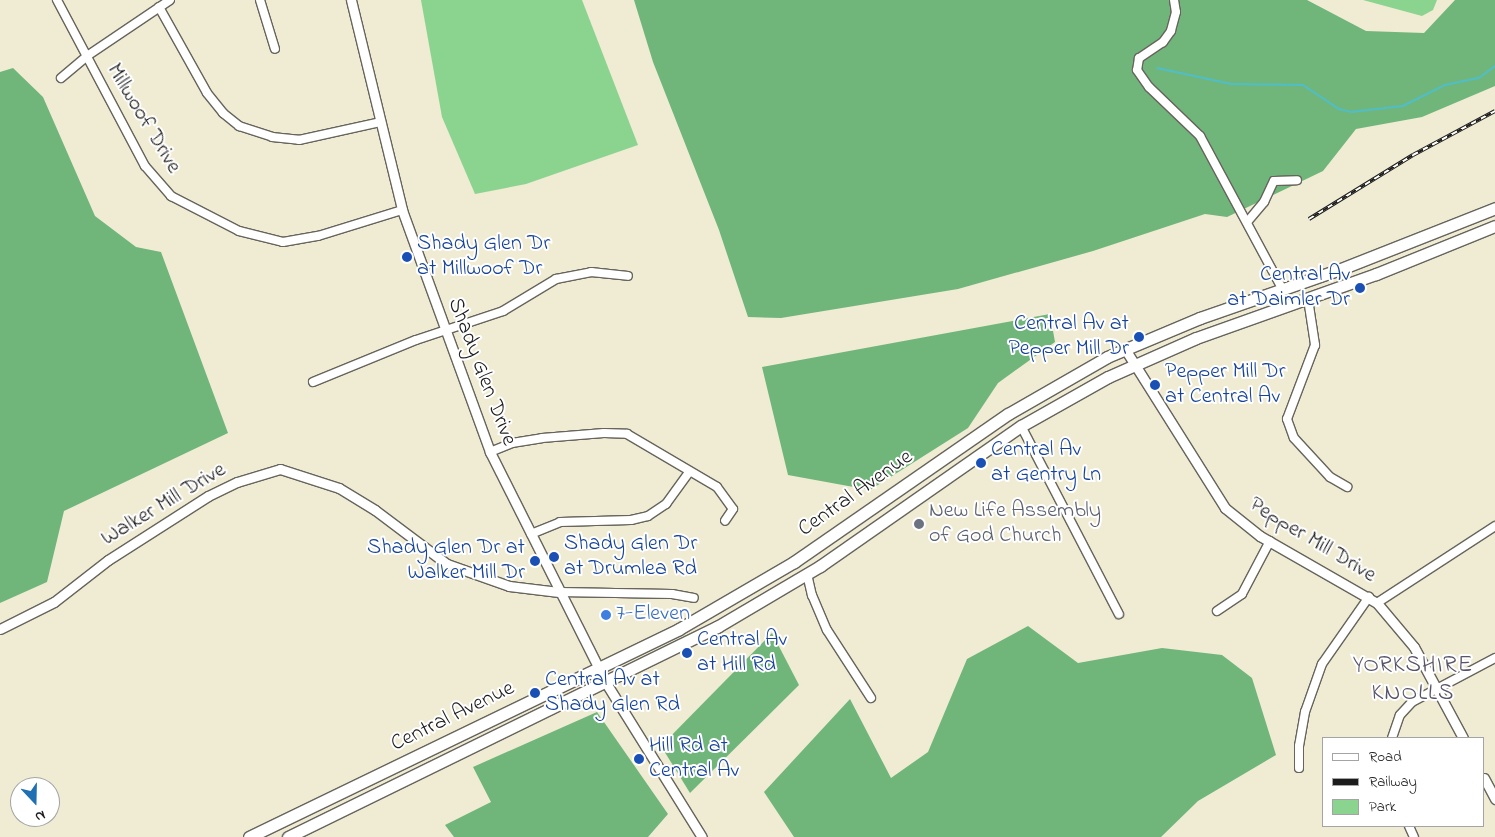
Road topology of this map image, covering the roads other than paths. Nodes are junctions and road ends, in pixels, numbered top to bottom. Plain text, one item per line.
1 (57, 0) edge
2 (170, 0) edge
3 (260, 0) edge
4 (351, 0) edge
5 (1174, 0) edge
6 (159, 7) junction
7 (275, 49) dead end
8 (87, 56) junction
9 (61, 78) dead end
10 (380, 122) junction
11 (1297, 180) dead end
12 (1495, 208) edge
13 (402, 210) junction
14 (1248, 221) junction
15 (1495, 226) edge
16 (628, 276) dead end
17 (1283, 290) junction
18 (1308, 299) junction
19 (445, 332) junction
20 (1125, 349) junction
21 (1134, 364) junction
22 (313, 382) dead end
23 (1021, 426) junction
24 (490, 452) junction
25 (689, 472) junction
26 (1347, 487) dead end
27 (725, 521) dead end
28 (1495, 526) edge
29 (531, 534) junction
30 (1270, 541) junction
31 (807, 574) junction
32 (559, 592) junction
33 (1369, 597) junction
34 (694, 598) dead end
35 (1377, 603) junction
36 (1217, 611) dead end
37 (1118, 614) dead end
38 (0, 629) edge
39 (1495, 658) edge
40 (598, 669) junction
41 (606, 683) junction
42 (1436, 687) junction
43 (871, 698) dead end
44 (1392, 737) edge
45 (1462, 737) edge
46 (1299, 768) dead end
47 (1485, 780) edge
48 (1495, 799) edge
49 (249, 837) edge
50 (288, 837) edge
51 (702, 837) edge

1 - 8 street, Millwoof Drive
2 - 6 street
3 - 7 street
4 - 10 street, Shady Glen Drive
5 - 14 street
6 - 8 street
6 - 10 street
8 - 9 street
8 - 13 street, Millwoof Drive
10 - 13 street, Shady Glen Drive
11 - 14 street
12 - 17 main road, Central Avenue
13 - 19 street, Shady Glen Drive
14 - 17 street
15 - 18 main road, Central Avenue
16 - 19 street
17 - 20 main road, Central Avenue
18 - 21 main road, Central Avenue
18 - 26 street
19 - 22 street
19 - 24 street, Shady Glen Drive
20 - 21 street, Pepper Mill Drive
20 - 40 main road, Central Avenue
21 - 23 main road, Central Avenue
21 - 30 street, Pepper Mill Drive
23 - 31 main road, Central Avenue
23 - 37 street
24 - 25 street
24 - 29 street, Shady Glen Drive
25 - 27 street
25 - 29 street
28 - 35 street
29 - 32 street, Shady Glen Drive
30 - 33 street, Pepper Mill Drive
30 - 36 street
31 - 41 main road, Central Avenue
31 - 43 street
32 - 34 street, Walker Mill Drive
32 - 38 street, Walker Mill Drive
32 - 40 street, Shady Glen Drive
33 - 35 street, Pepper Mill Drive
33 - 46 street
35 - 42 street, Pepper Mill Drive
39 - 42 street
40 - 41 street, Shady Glen Drive
40 - 49 main road, Central Avenue
41 - 50 main road, Central Avenue
41 - 51 street, Shady Glen Drive
42 - 44 street
42 - 45 street, Pepper Mill Drive
47 - 48 street

